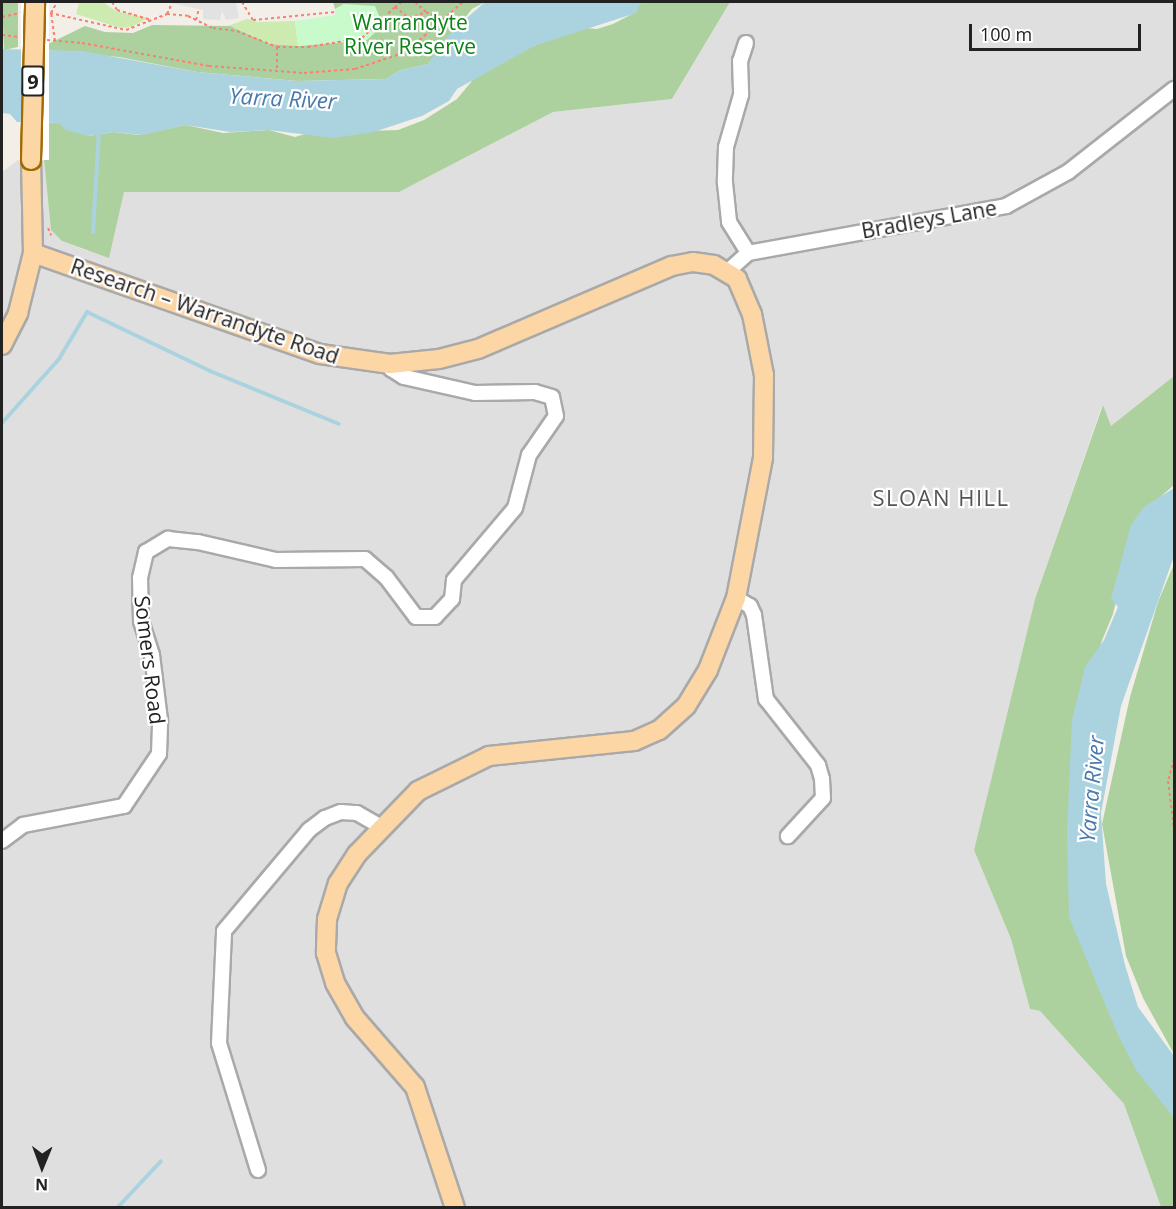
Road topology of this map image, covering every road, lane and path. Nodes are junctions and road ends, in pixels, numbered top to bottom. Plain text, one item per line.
1 (57, 2) edge
2 (112, 2) edge
3 (242, 2) edge
4 (402, 2) edge
5 (415, 2) edge
6 (463, 2) edge
7 (172, 3) edge
8 (394, 7) junction
9 (35, 9) edge
10 (199, 9) dead end
11 (335, 12) dead end
12 (426, 12) junction
13 (51, 13) junction
14 (167, 14) junction
15 (2, 17) edge
16 (152, 20) junction
17 (195, 20) junction
18 (443, 21) junction
19 (2, 35) edge
20 (24, 38) dead end
21 (45, 40) dead end
22 (54, 40) junction
23 (746, 42) dead end
24 (276, 47) junction
25 (278, 71) junction
26 (1174, 89) edge
27 (33, 253) junction
28 (748, 253) junction
29 (728, 272) junction
30 (2, 345) edge
31 (390, 364) junction
32 (736, 598) junction
33 (1174, 759) edge
34 (381, 827) junction
35 (1174, 829) edge
36 (788, 836) dead end
37 (2, 841) edge
38 (258, 1170) dead end
39 (455, 1208) edge

1 - 13 path
2 - 16 path
3 - 11 path
4 - 8 path
5 - 12 path
6 - 18 path
7 - 14 path
8 - 12 path
8 - 24 path
9 - 13 path
9 - 15 path
9 - 27 main road, 9, bridge
10 - 17 path
12 - 18 path
13 - 16 path
13 - 22 path
14 - 16 path
14 - 17 path
17 - 24 path
18 - 25 path
19 - 20 path
21 - 22 path
22 - 25 path
23 - 28 street
24 - 25 path
26 - 28 street, Bradleys Lane
27 - 30 main road, 9
27 - 31 main road, Research – Warrandyte Road
28 - 29 street
29 - 31 main road, Research – Warrandyte Road
29 - 32 main road
31 - 37 street, Somers Road
32 - 34 main road
32 - 36 street
33 - 35 path
34 - 38 street
34 - 39 main road

